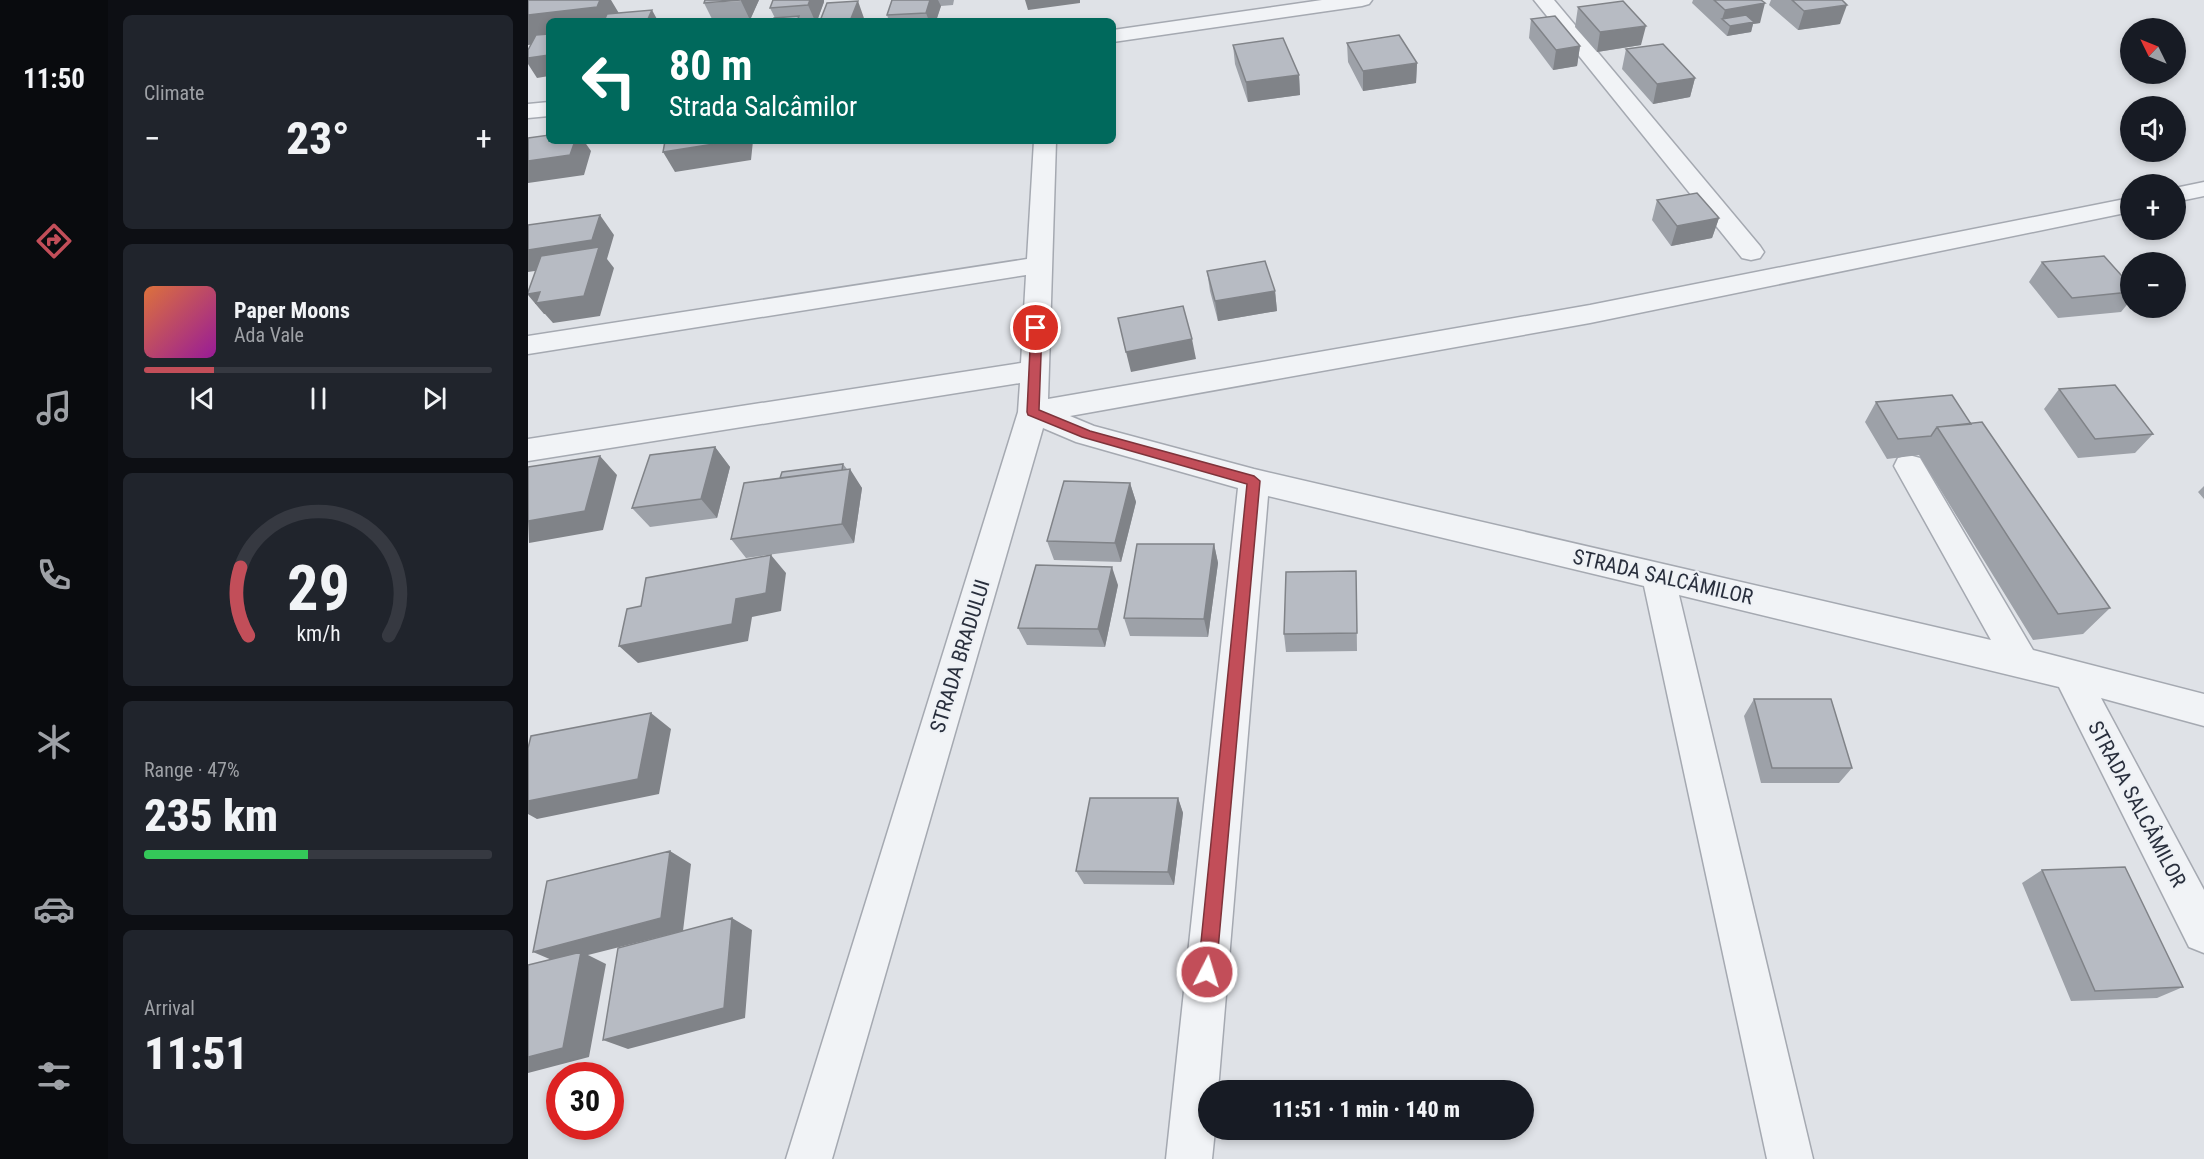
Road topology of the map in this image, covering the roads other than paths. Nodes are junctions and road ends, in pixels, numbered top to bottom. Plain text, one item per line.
1 (1362, 0) edge
2 (1544, 0) edge
3 (1116, 36) edge
4 (546, 109) edge
5 (528, 111) edge
6 (1045, 144) edge
7 (2204, 189) edge
8 (2186, 193) edge
9 (2120, 206) edge
10 (1750, 252) dead end
11 (1040, 265) junction
12 (528, 345) edge
13 (1034, 371) junction
14 (1033, 412) junction
15 (528, 450) edge
16 (1909, 466) dead end
17 (1254, 481) junction
18 (1658, 575) junction
19 (2020, 662) junction
20 (2071, 676) junction
21 (2204, 710) edge
22 (2204, 932) edge
23 (809, 1159) edge
24 (1189, 1159) edge
25 (1790, 1159) edge

1 - 3 street
2 - 10 street
4 - 5 street
6 - 11 street, STRADA BRADULUI
7 - 8 street
9 - 14 street
11 - 12 street
11 - 13 street, STRADA BRADULUI
13 - 14 street, STRADA BRADULUI
13 - 15 street
14 - 17 street, STRADA SALCÂMILOR
14 - 23 street, STRADA BRADULUI
16 - 19 street
17 - 18 street, STRADA SALCÂMILOR
17 - 24 street
18 - 19 street, STRADA SALCÂMILOR
18 - 25 street
19 - 20 street, STRADA SALCÂMILOR
20 - 21 street, STRADA SALCÂMILOR
20 - 22 street, STRADA SALCÂMILOR

